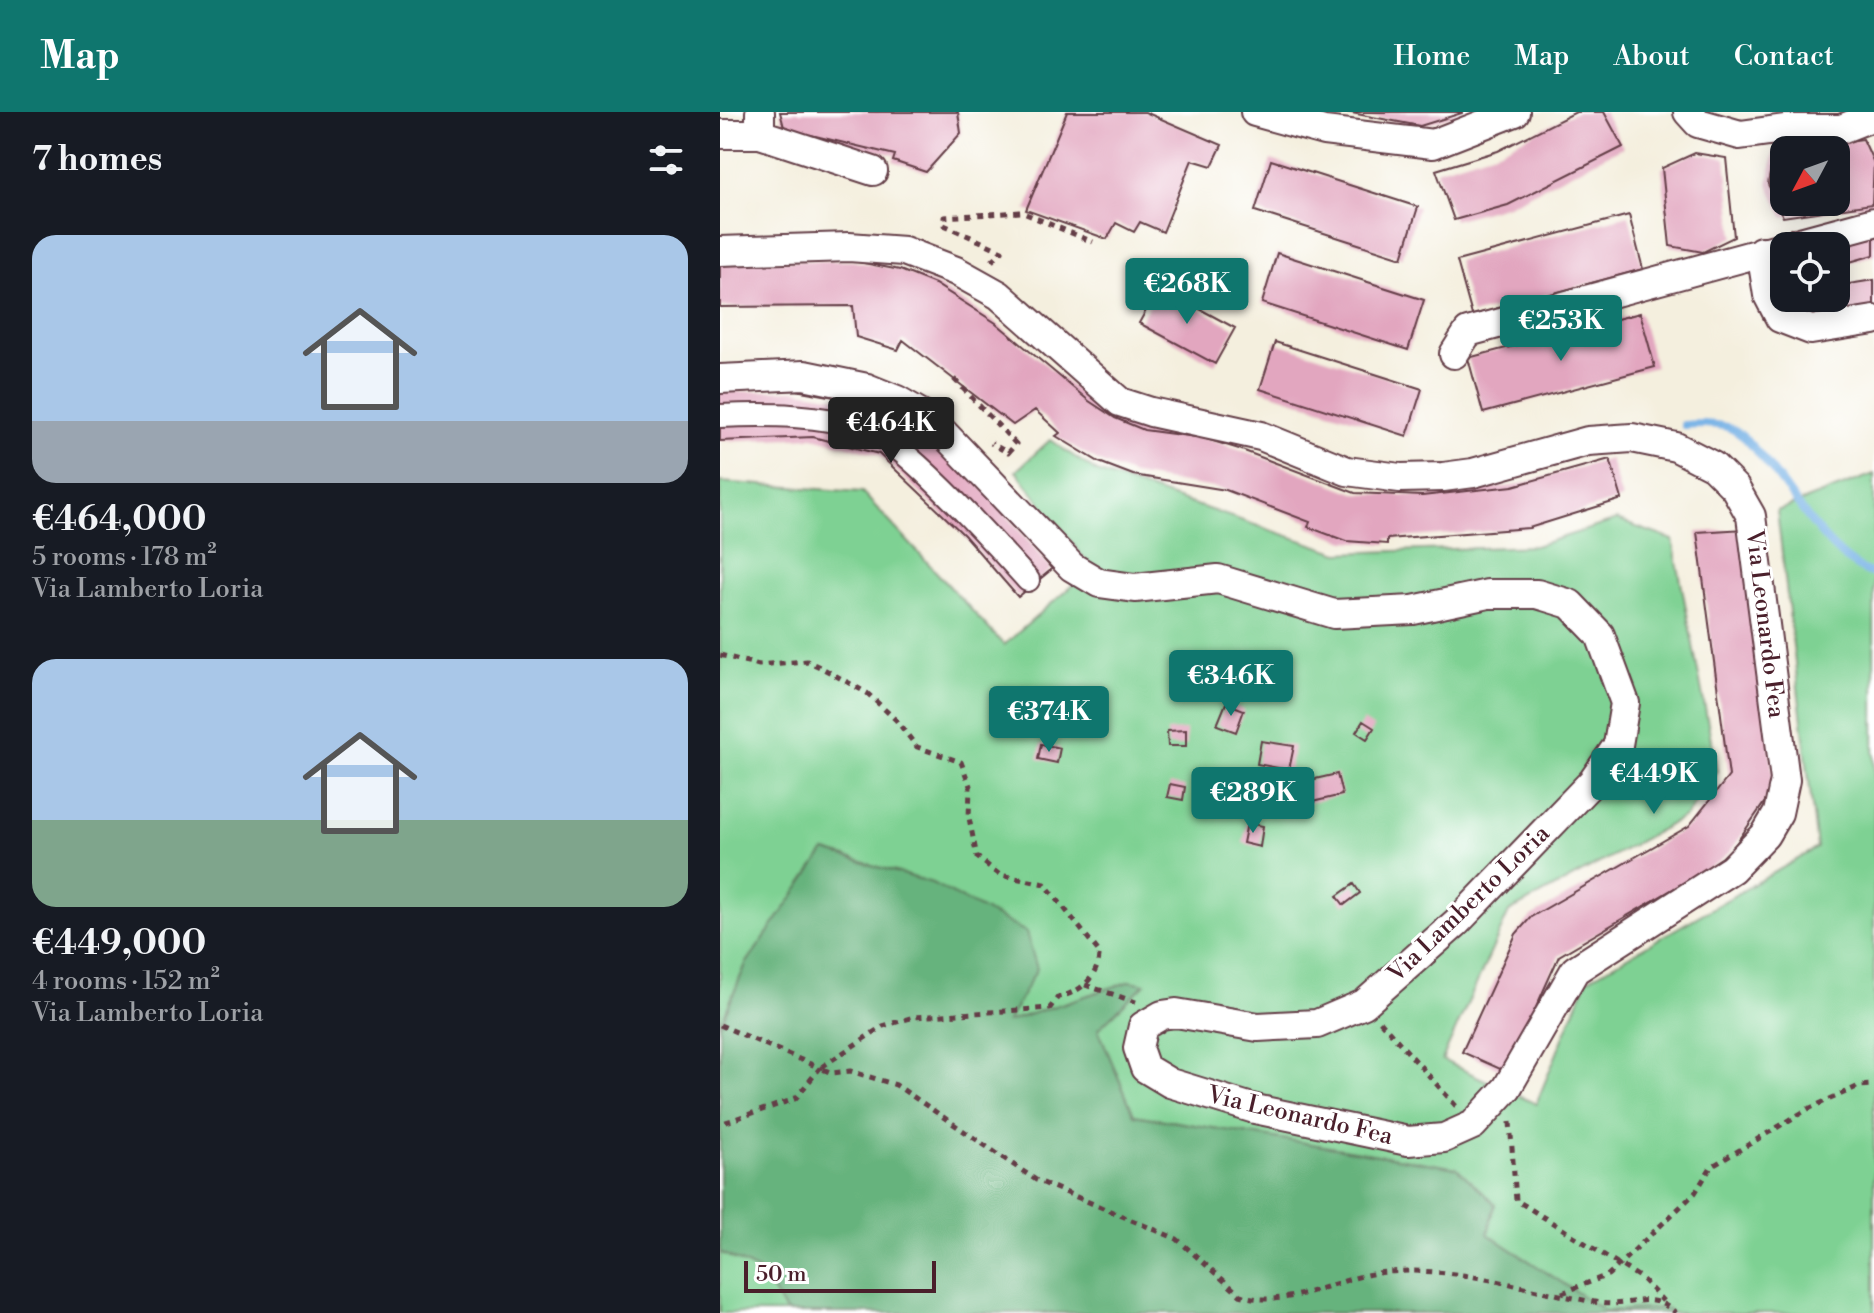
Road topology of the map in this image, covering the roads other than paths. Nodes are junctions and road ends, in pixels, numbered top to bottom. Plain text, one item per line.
1 (1255, 112) edge
2 (1515, 112) edge
3 (1688, 112) edge
4 (1874, 116) edge
5 (760, 123) edge
6 (720, 134) edge
7 (873, 171) dead end
8 (1874, 222) edge
9 (720, 251) edge
10 (1761, 251) junction
11 (1874, 320) edge
12 (1454, 354) dead end
13 (720, 379) edge
14 (720, 416) edge
15 (1028, 580) dead end
16 (1162, 1015) joint

1 - 2 street
3 - 4 street
5 - 6 street
5 - 7 street
8 - 10 street
9 - 16 street, Via Leonardo Fea
10 - 11 street
10 - 12 street
13 - 16 street, Via Lamberto Loria
14 - 15 street

